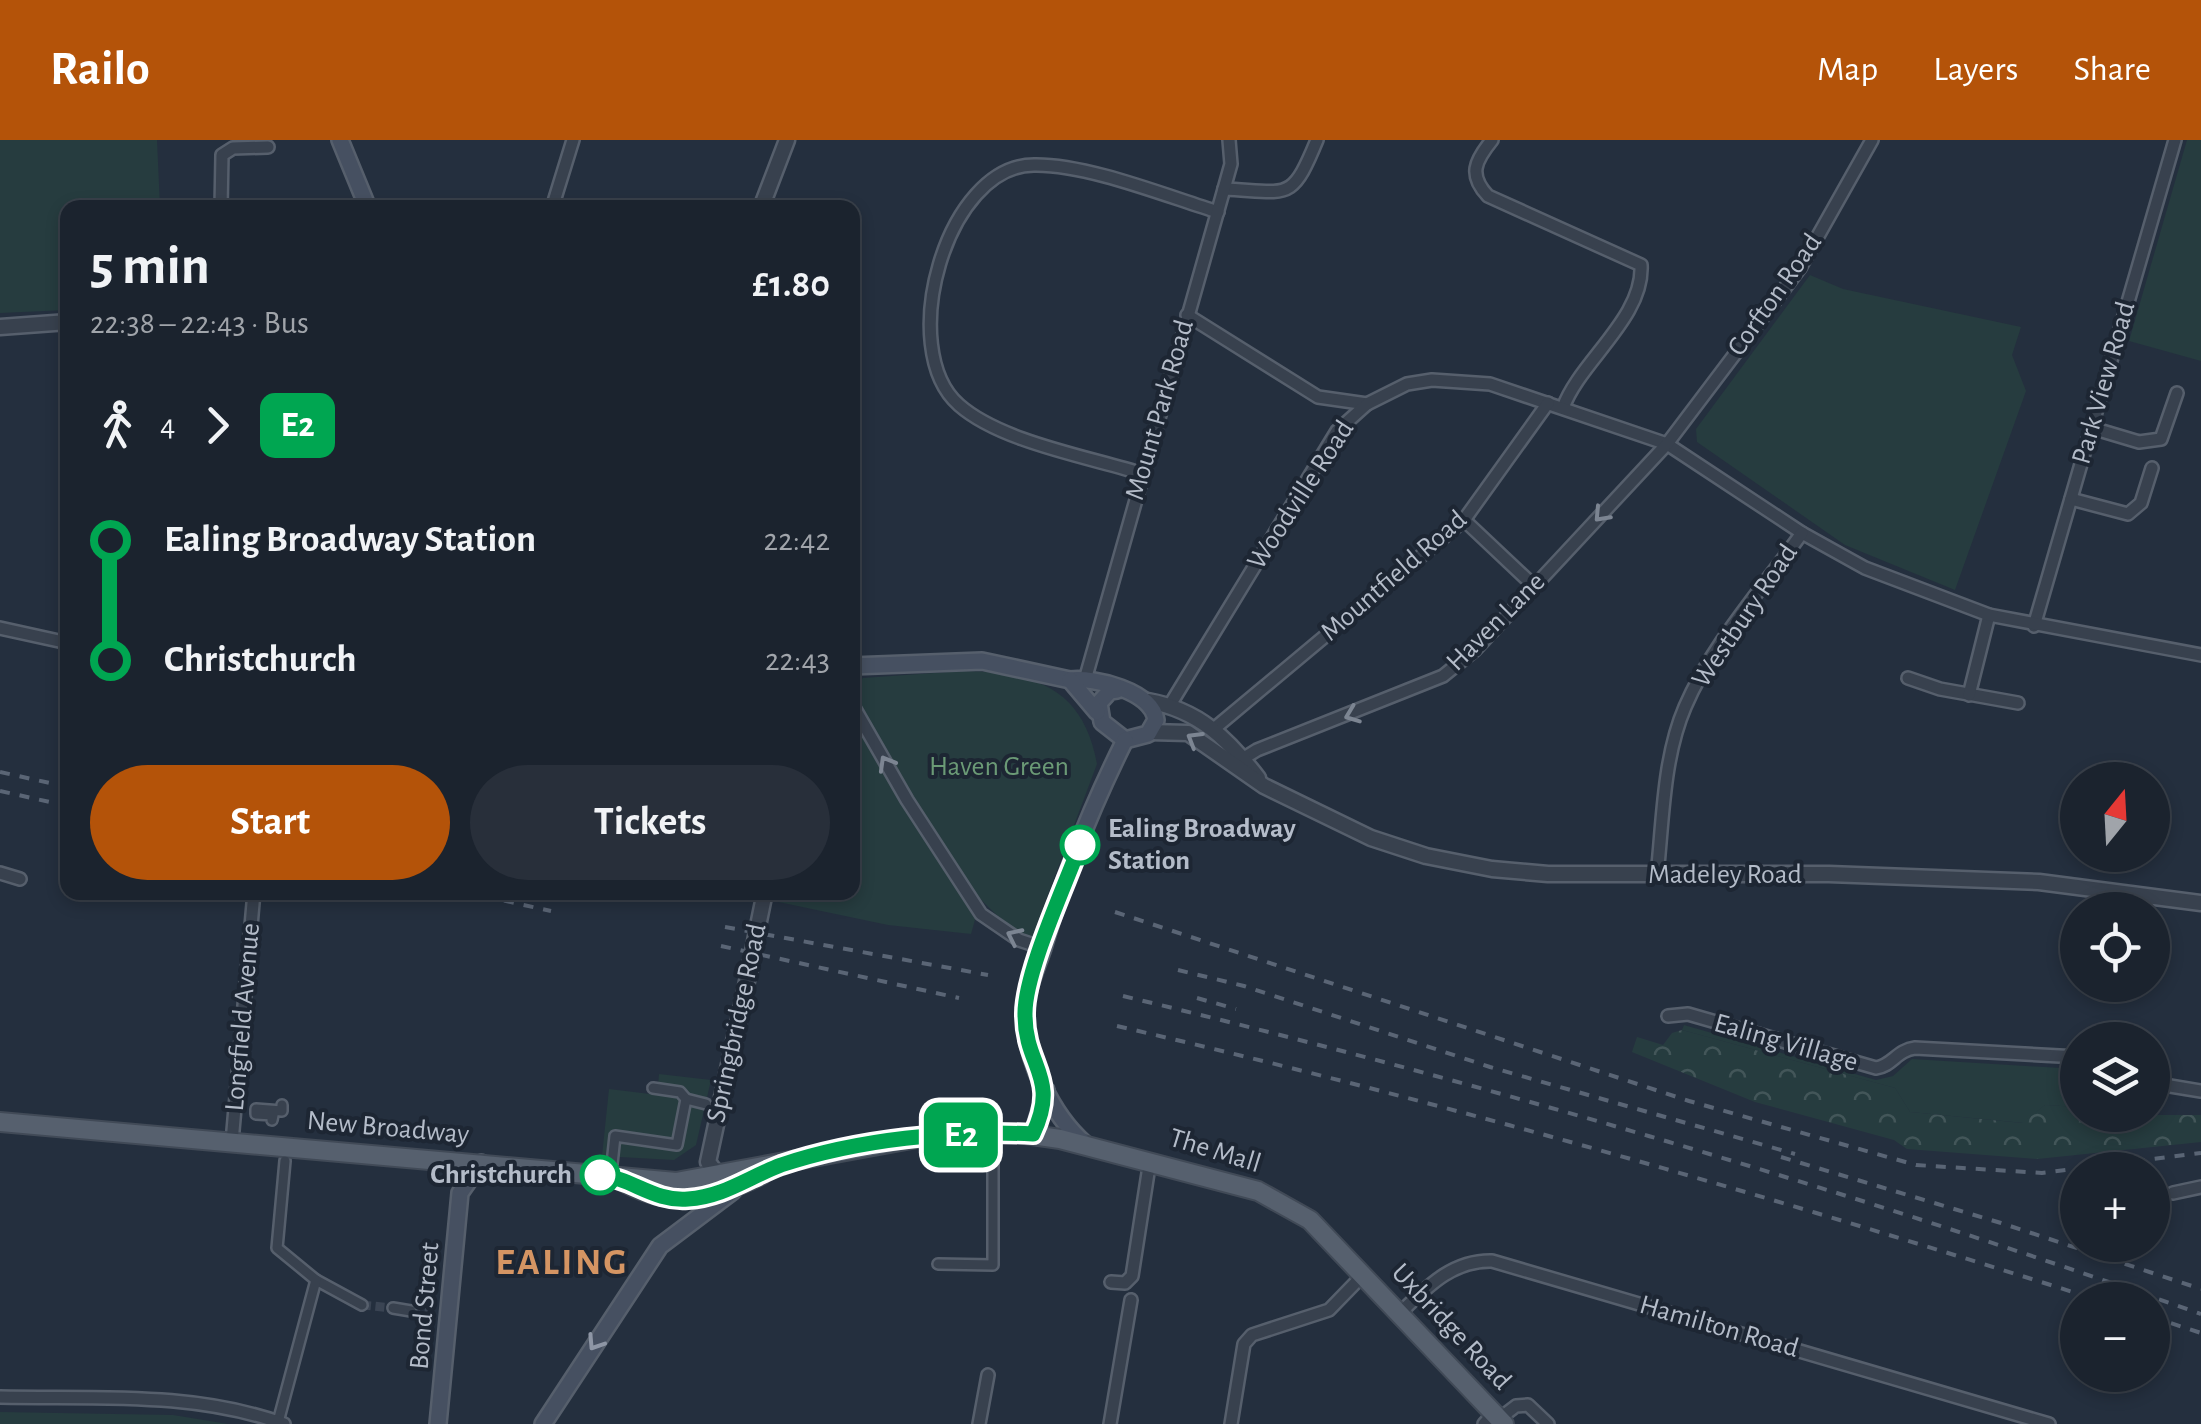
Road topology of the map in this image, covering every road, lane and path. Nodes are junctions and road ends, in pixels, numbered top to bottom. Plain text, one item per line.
1 (340, 140) edge
2 (573, 140) edge
3 (788, 140) edge
4 (1229, 140) edge
5 (1317, 140) edge
6 (1492, 140) edge
7 (1872, 140) edge
8 (2174, 140) edge
9 (268, 147) dead end
10 (1224, 189) junction
11 (220, 200) edge
12 (365, 200) edge
13 (554, 200) edge
14 (765, 200) edge
15 (1218, 212) junction
16 (1187, 315) junction
17 (60, 322) edge
18 (0, 326) edge
19 (2177, 393) dead end
20 (1318, 397) junction
21 (1548, 403) junction
22 (1366, 404) junction
23 (1563, 408) junction
24 (1348, 418) junction
25 (2092, 428) junction
26 (1667, 444) junction
27 (2152, 468) dead end
28 (1142, 474) junction
29 (2071, 499) junction
30 (1464, 520) junction
31 (1802, 534) junction
32 (1534, 586) junction
33 (1988, 616) junction
34 (2034, 626) junction
35 (0, 628) edge
36 (60, 641) edge
37 (2201, 655) edge
38 (860, 666) edge
39 (1908, 678) dead end
40 (1077, 680) junction
41 (1117, 690) junction
42 (1969, 695) junction
43 (1148, 702) junction
44 (2018, 703) dead end
45 (1170, 705) junction
46 (1097, 712) junction
47 (860, 718) edge
48 (1215, 728) junction
49 (1150, 732) junction
50 (1124, 740) junction
51 (1237, 762) junction
52 (0, 873) edge
53 (1657, 875) junction
54 (20, 879) dead end
55 (253, 900) edge
56 (763, 900) edge
57 (2201, 903) edge
58 (1043, 948) junction
59 (1668, 1016) dead end
60 (2060, 1056) edge
61 (2170, 1086) edge
62 (653, 1088) dead end
63 (1046, 1090) junction
64 (2201, 1091) edge
65 (686, 1099) junction
66 (706, 1104) dead end
67 (282, 1105) dead end
68 (272, 1120) dead end
69 (0, 1122) edge
70 (1033, 1134) junction
71 (232, 1142) junction
72 (1085, 1144) junction
73 (994, 1148) dead end
74 (709, 1153) junction
75 (442, 1160) junction
76 (1150, 1160) junction
77 (285, 1161) dead end
78 (480, 1163) junction
79 (780, 1166) junction
80 (620, 1173) junction
81 (717, 1176) junction
82 (656, 1182) junction
83 (740, 1186) junction
84 (2201, 1187) edge
85 (460, 1193) junction
86 (2174, 1193) dead end
87 (682, 1200) junction
88 (669, 1237) junction
89 (938, 1264) dead end
90 (1361, 1270) junction
91 (316, 1280) junction
92 (1111, 1282) dead end
93 (1131, 1300) dead end
94 (362, 1305) tunnel mouth
95 (393, 1308) tunnel mouth
96 (411, 1311) tunnel mouth
97 (1401, 1312) junction
98 (988, 1375) dead end
99 (0, 1398) edge
100 (1495, 1420) edge
101 (281, 1423) edge
102 (438, 1424) edge
103 (543, 1424) edge
104 (979, 1424) edge
105 (1110, 1424) edge
106 (1231, 1424) edge
107 (1548, 1424) edge
108 (2048, 1424) edge

1 - 12 main road
2 - 13 street
3 - 14 street
4 - 10 street, Mount Park Road
5 - 10 street
6 - 23 street
7 - 26 street, Corfton Road
8 - 25 street, Park View Road
9 - 11 street
10 - 15 street, Mount Park Road
15 - 16 street, Mount Park Road
15 - 28 street
16 - 20 street
16 - 28 street, Mount Park Road
17 - 18 street
19 - 25 street
20 - 22 street
20 - 24 street
21 - 22 street, Woodville Road
21 - 23 street, Woodville Road
21 - 30 street, Mountfield Road
22 - 24 street, Woodville Road
23 - 26 street, Woodville Road
24 - 45 street, Woodville Road
25 - 29 street, Park View Road
26 - 31 street, Woodville Road
26 -> 32 street, Haven Lane
27 - 29 street
28 - 40 street, Mount Park Road
29 - 34 street, Park View Road
30 - 32 street
30 - 48 street, Mountfield Road
31 - 33 street, Woodville Road
31 - 53 street, Westbury Road
32 -> 51 street, Haven Lane
33 - 34 street, Woodville Road
33 - 42 street
34 - 37 street, Woodville Road
35 - 36 street
38 - 40 main road
39 - 42 street
40 - 41 main road
40 - 46 main road
41 - 43 main road
41 - 46 main road
42 - 44 street
43 - 45 street, Madeley Road
43 - 49 main road
45 - 48 street, Madeley Road
46 - 50 main road
58 -> 47 street
48 - 51 street, Madeley Road
49 - 50 main road
51 -> 49 street, Madeley Road
50 - 58 main road
51 - 53 street, Madeley Road
52 - 54 street
53 - 57 street, Madeley Road
55 - 71 street, Longfield Avenue
56 - 74 street, Springbridge Road, bridge
58 - 63 main road
59 - 60 street, Ealing Village
61 - 64 street
62 - 65 street
63 - 70 main road
63 - 72 main road
65 - 66 street
65 - 80 street
67 - 68 street
69 - 71 main road, New Broadway
70 - 72 main road, The Mall
70 - 79 main road, The Mall
71 - 75 main road, New Broadway
72 - 76 main road, The Mall
73 - 89 street
74 - 80 street, Springbridge Road
74 - 81 street, Springbridge Road
75 - 78 main road, New Broadway
75 - 85 main road
76 - 90 main road, The Mall
76 - 92 street
77 - 91 street
78 - 80 main road, New Broadway
78 - 85 main road, Bond Street
79 - 81 main road, New Broadway
79 - 83 main road
80 - 82 main road, New Broadway
80 - 87 main road, New Broadway
81 - 82 main road, New Broadway
81 - 83 street
82 - 87 main road
83 - 87 main road
83 - 88 main road
84 - 86 street
85 - 102 main road, Bond Street
87 - 88 main road
88 -> 103 main road
90 - 97 main road, Uxbridge Road
90 - 106 street
91 - 94 street
91 - 101 street
93 - 105 street
95 - 96 street
97 - 100 main road, Uxbridge Road
97 - 108 street, Hamilton Road
98 - 104 street
99 - 101 street
100 - 107 street

